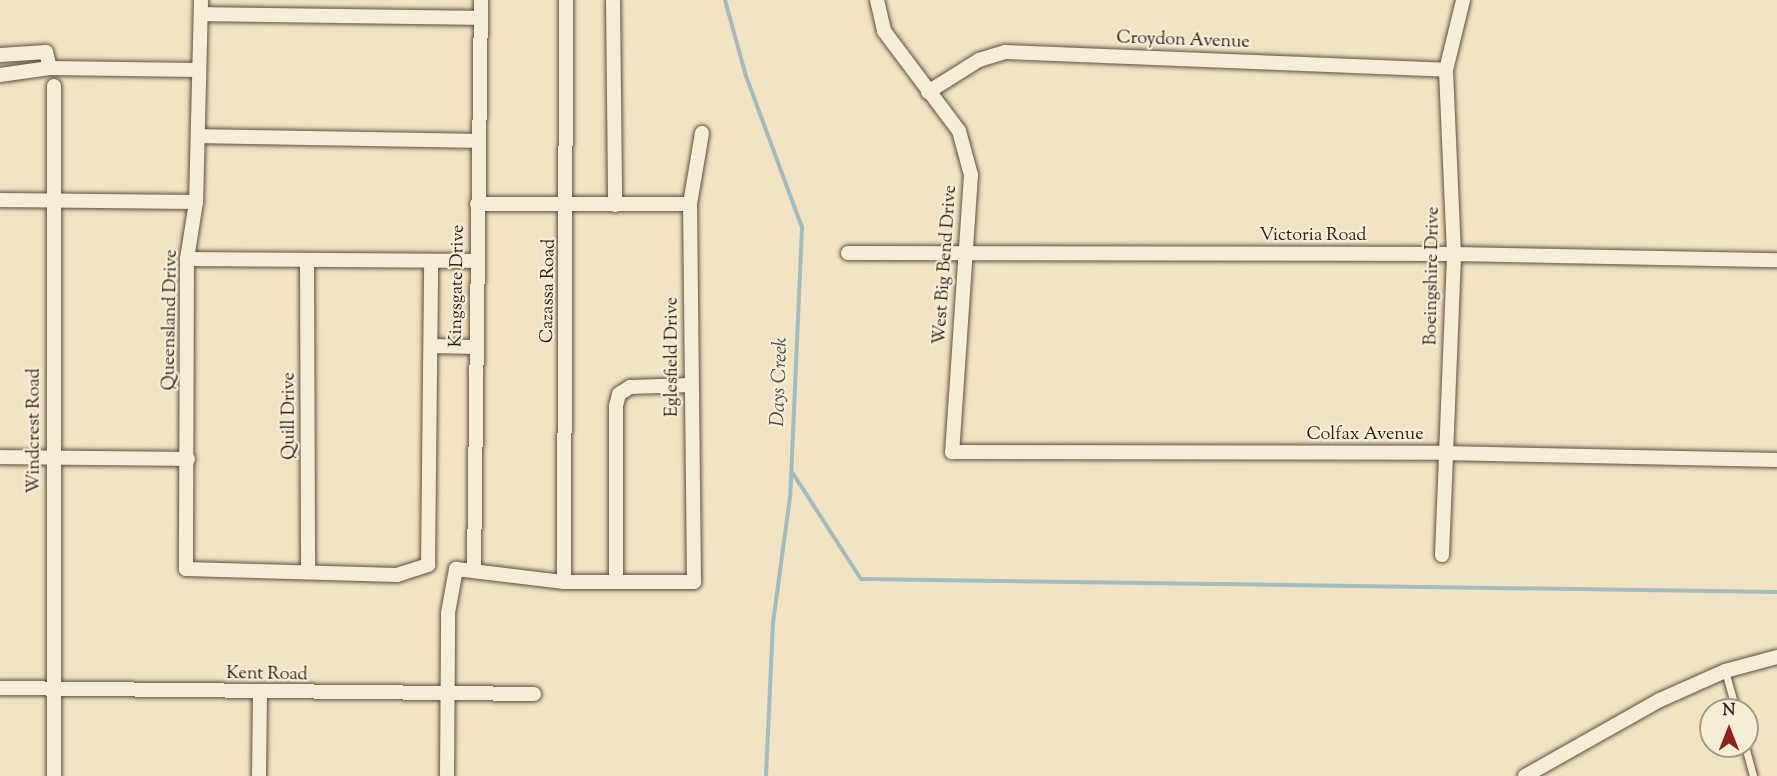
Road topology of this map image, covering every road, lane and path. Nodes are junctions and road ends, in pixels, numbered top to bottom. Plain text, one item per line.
1 (481, 0) edge
2 (566, 0) edge
3 (613, 0) edge
4 (878, 0) edge
5 (1463, 0) edge
6 (201, 7) edge
7 (480, 18) junction
8 (0, 55) edge
9 (50, 69) junction
10 (198, 70) junction
11 (1446, 70) junction
12 (0, 75) edge
13 (54, 86) dead end
14 (928, 92) junction
15 (702, 133) dead end
16 (198, 136) junction
17 (478, 141) junction
18 (0, 200) edge
19 (52, 201) junction
20 (196, 202) junction
21 (477, 204) junction
22 (690, 204) junction
23 (568, 205) junction
24 (615, 205) junction
25 (848, 253) dead end
26 (1454, 254) junction
27 (964, 255) junction
28 (187, 259) junction
29 (307, 260) junction
30 (1777, 260) edge
31 (431, 261) junction
32 (476, 261) junction
33 (430, 346) junction
34 (476, 347) junction
35 (691, 385) junction
36 (952, 452) joint
37 (1445, 453) junction
38 (0, 457) edge
39 (53, 458) junction
40 (188, 459) junction
41 (1777, 460) edge
42 (1442, 555) dead end
43 (474, 571) junction
44 (308, 572) junction
45 (616, 581) junction
46 (564, 582) junction
47 (1777, 657) edge
48 (1725, 671) junction
49 (0, 688) edge
50 (54, 688) junction
51 (260, 693) junction
52 (448, 693) junction
53 (534, 694) dead end
54 (1733, 698) edge
55 (1748, 758) edge
56 (54, 776) edge
57 (259, 776) edge
58 (447, 776) edge
59 (1525, 776) edge
60 (1753, 776) edge

1 - 7 street, Kingsgate Drive
2 - 23 street, Cazassa Road
3 - 24 street
4 - 14 street, West Big Bend Drive
5 - 11 street, Boeingshire Drive
6 - 7 street
6 - 10 street, Queensland Drive
7 - 17 street, Kingsgate Drive
8 - 9 street
9 - 10 street
9 - 12 street
10 - 16 street, Queensland Drive
11 - 14 street, Croydon Avenue
11 - 26 street, Boeingshire Drive
13 - 19 street, Windcrest Road
14 - 27 street, West Big Bend Drive
15 - 22 street, Eglesfield Drive
16 - 17 street
16 - 20 street, Queensland Drive
17 - 21 street, Kingsgate Drive
18 - 19 street
19 - 20 street
19 - 39 street, Windcrest Road
20 - 28 street, Queensland Drive
21 - 23 street
21 - 32 street, Kingsgate Drive
22 - 24 street
22 - 35 street, Eglesfield Drive
23 - 24 street
23 - 46 street, Cazassa Road
25 - 27 street, Victoria Road
26 - 27 street, Victoria Road
26 - 30 street, Victoria Road
26 - 37 street, Boeingshire Drive
27 - 36 street, West Big Bend Drive
28 - 29 street
28 - 40 street, Queensland Drive
29 - 31 street
29 - 44 street, Quill Drive
31 - 32 street
31 - 33 street
32 - 34 street, Kingsgate Drive
33 - 34 street
33 - 44 street
34 - 43 street, Kingsgate Drive
35 - 45 street
35 - 45 street, Eglesfield Drive
36 - 37 street, Colfax Avenue
37 - 41 street, Colfax Avenue
37 - 42 street, Boeingshire Drive
38 - 39 street
39 - 40 street
39 - 50 street, Windcrest Road
40 - 44 street, Queensland Drive
43 - 46 street
43 - 52 street
45 - 46 street
47 - 48 street
48 - 54 lane
48 - 59 street
49 - 50 street, Kent Road
50 - 51 street, Kent Road
50 - 56 street, Windcrest Road
51 - 52 street, Kent Road
51 - 57 street
52 - 53 street, Kent Road
52 - 58 street
55 - 60 lane

